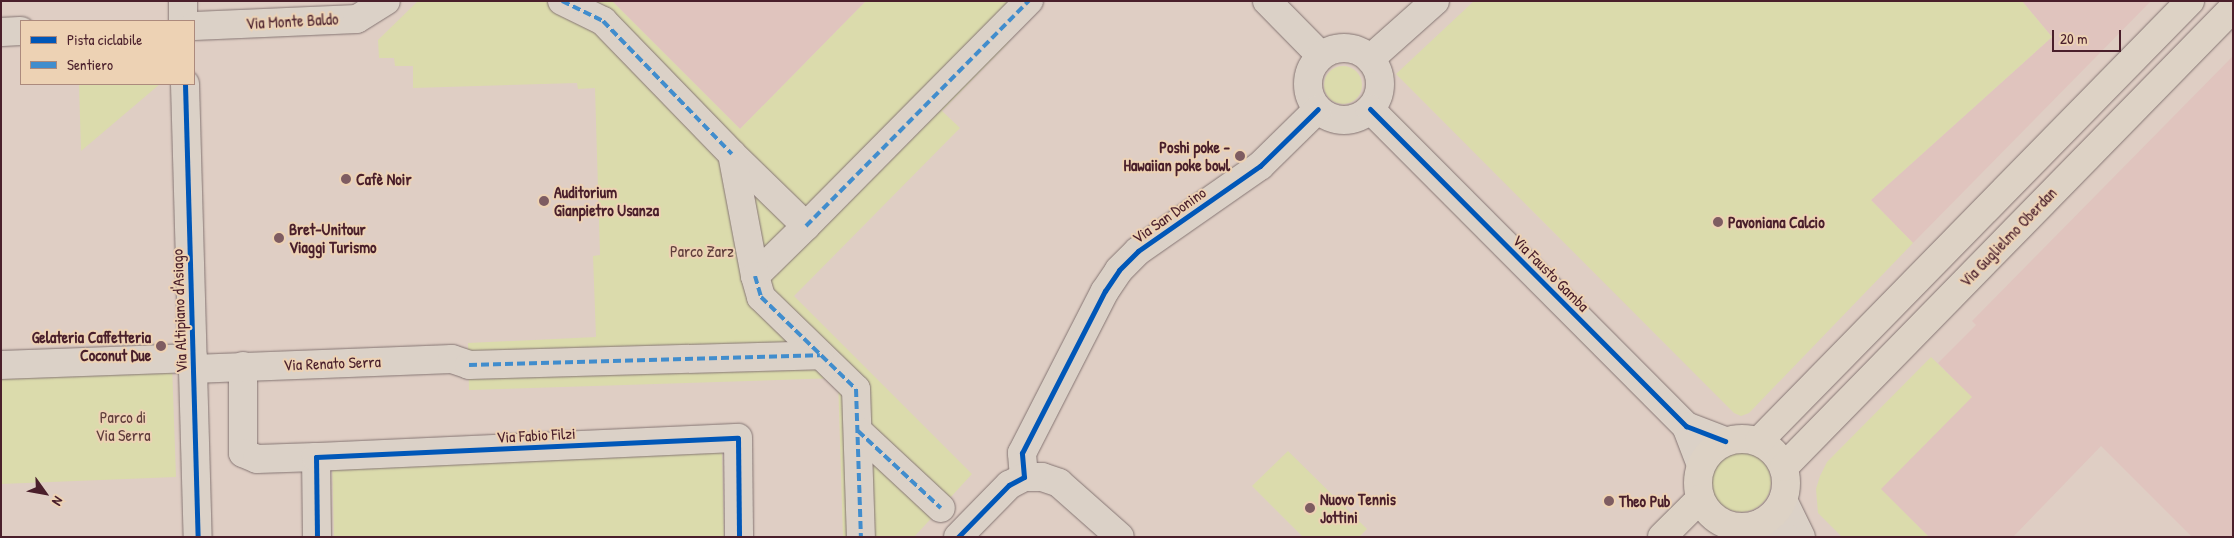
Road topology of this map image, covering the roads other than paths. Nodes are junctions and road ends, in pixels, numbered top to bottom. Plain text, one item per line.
1 (183, 1) edge
2 (386, 1) edge
3 (562, 1) edge
4 (1028, 1) edge
5 (1267, 1) edge
6 (1435, 1) edge
7 (2190, 1) edge
8 (2233, 8) edge
9 (184, 20) edge
10 (195, 26) edge
11 (20, 31) edge
12 (1, 32) edge
13 (1321, 56) junction
14 (1370, 59) junction
15 (185, 85) edge
16 (1318, 109) junction
17 (1370, 109) junction
18 (732, 154) junction
19 (806, 226) junction
20 (755, 276) junction
21 (820, 355) junction
22 (193, 363) junction
23 (1, 365) edge
24 (243, 366) junction
25 (1686, 426) junction
26 (858, 432) junction
27 (1725, 441) junction
28 (1759, 441) junction
29 (316, 458) junction
30 (1701, 465) junction
31 (1784, 468) junction
32 (1024, 477) junction
33 (1700, 498) junction
34 (1783, 500) junction
35 (941, 508) dead end
36 (1759, 524) junction
37 (1720, 530) edge
38 (198, 537) edge
39 (317, 537) edge
40 (739, 537) edge
41 (861, 537) edge
42 (958, 537) edge
43 (1120, 537) edge
44 (1662, 537) edge
45 (1786, 537) edge
46 (1801, 537) edge

1 - 9 street
2 - 10 street, Via Monte Baldo
3 - 18 street
4 - 19 street
5 - 13 street
6 - 14 street
7 - 28 main road
8 - 31 main road, Via Guglielmo Oberdan
11 - 12 street
13 - 14 street
13 - 16 street
14 - 17 street
15 - 22 street, Via Altipiano d'Asiago
16 - 17 street
16 - 32 street, Via San Donino
17 - 25 street, Via Fausto Gamba
18 - 19 street
18 - 20 street
19 - 20 street
20 - 21 street
21 - 24 street, Via Renato Serra
21 - 26 street
22 - 23 street, Via Renato Serra
22 - 24 street, Via Renato Serra
22 - 38 street, Via Altipiano d'Asiago
24 - 29 street, Via Fabio Filzi
25 - 27 street, Via Fausto Gamba
25 - 30 street, Via Fausto Gamba
26 - 35 street
26 - 41 street
27 - 28 main road
27 - 30 main road
28 - 31 main road
29 - 39 street
29 - 40 street, Via Fabio Filzi
30 - 33 main road
31 - 34 main road
32 - 42 street
32 - 43 street
33 - 37 main road
33 - 44 main road
34 - 36 main road
34 - 46 street
36 - 37 main road
36 - 45 street

